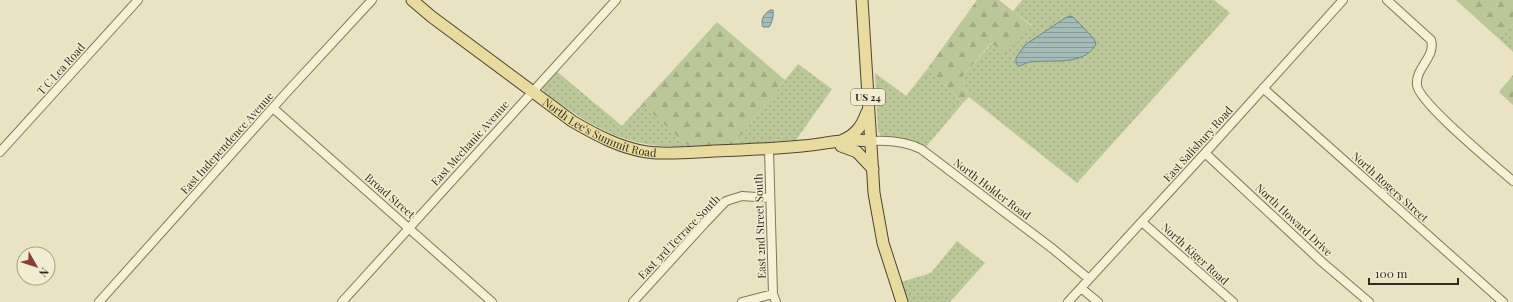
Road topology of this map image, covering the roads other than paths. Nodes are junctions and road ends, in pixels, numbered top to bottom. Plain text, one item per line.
1 (138, 0) edge
2 (372, 0) edge
3 (412, 0) edge
4 (616, 0) edge
5 (862, 0) edge
6 (1343, 0) edge
7 (1388, 0) edge
8 (1263, 88) junction
9 (532, 91) junction
10 (273, 108) junction
11 (868, 109) junction
12 (871, 141) junction
13 (841, 144) junction
14 (769, 149) junction
15 (0, 152) edge
16 (1205, 153) junction
17 (873, 169) junction
18 (1513, 181) edge
19 (769, 198) junction
20 (1142, 222) junction
21 (409, 227) junction
22 (1089, 279) junction
23 (1081, 288) junction
24 (773, 294) junction
25 (99, 302) edge
26 (342, 302) edge
27 (492, 302) edge
28 (633, 302) edge
29 (742, 302) edge
30 (776, 302) edge
31 (902, 302) edge
32 (1068, 302) edge
33 (1098, 302) edge
34 (1233, 302) edge
35 (1369, 302) edge
36 (1503, 302) edge

1 - 15 street, T C Lea Road
2 - 10 street, East Independence Avenue
3 - 9 main road, North Lee's Summit Road
4 - 9 street, East Mechanic Avenue
5 - 11 main road, US 24
6 - 8 street, East Salisbury Road
7 - 18 street
8 - 16 street, East Salisbury Road
8 - 36 street, North Rogers Street
9 - 14 main road, North Lee's Summit Road
9 - 21 street, East Mechanic Avenue
10 - 21 street, Broad Street
10 - 25 street, East Independence Avenue
11 - 12 main road, US 24
11 - 13 main road
12 - 13 main road, North Lee's Summit Road
12 - 17 main road, US 24
12 - 22 street, North Holder Road
13 - 14 main road, North Lee's Summit Road
13 - 17 main road
14 - 19 street, East 2nd Street South
16 - 20 street, East Salisbury Road
16 - 35 street, North Howard Drive
17 - 31 main road, US 24
19 - 24 street, East 2nd Street South
19 - 28 street, East 3rd Terrace South
20 - 22 street, East Salisbury Road
20 - 34 street, North Kiger Road
21 - 26 street, East Mechanic Avenue
21 - 27 street, Broad Street
22 - 23 street, East Salisbury Road
23 - 32 street, East Salisbury Road
23 - 33 street
24 - 29 street
24 - 30 street, East 2nd Street South

